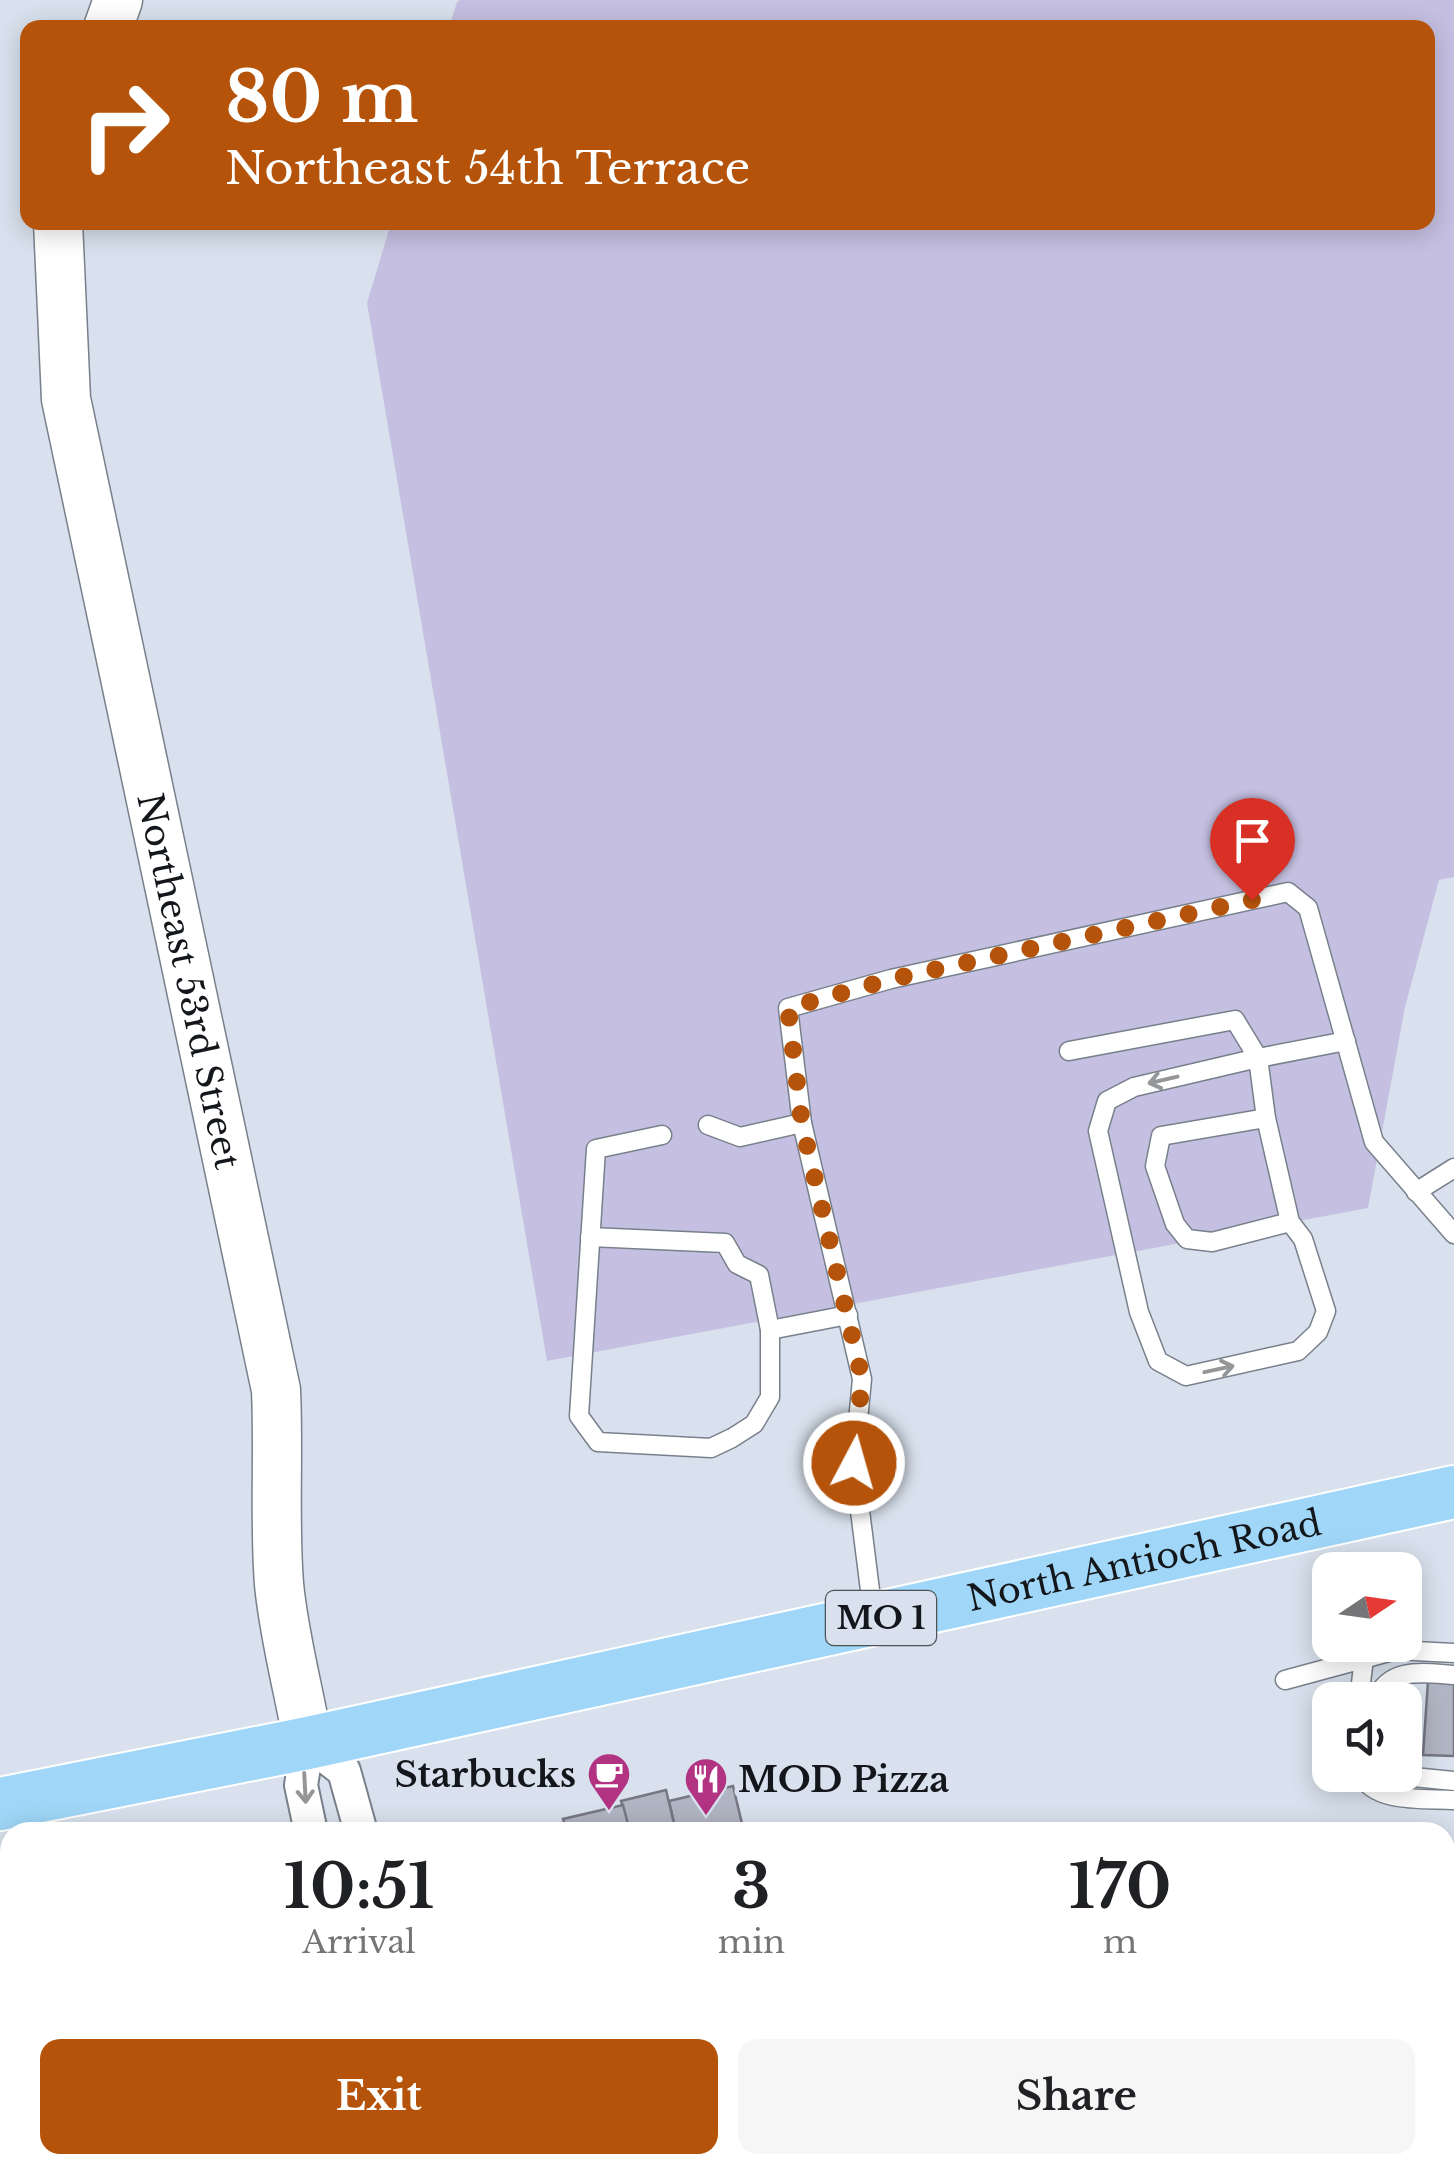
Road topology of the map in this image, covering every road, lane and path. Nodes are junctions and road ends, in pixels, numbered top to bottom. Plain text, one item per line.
1 (58, 230) edge
2 (1346, 1041) junction
3 (1069, 1050) dead end
4 (1258, 1058) junction
5 (1266, 1118) junction
6 (802, 1124) junction
7 (708, 1125) dead end
8 (662, 1135) dead end
9 (1454, 1168) edge
10 (1416, 1192) junction
11 (1290, 1222) junction
12 (1454, 1234) edge
13 (590, 1236) junction
14 (848, 1315) junction
15 (770, 1330) junction
16 (1454, 1492) edge
17 (874, 1619) junction
18 (1422, 1651) edge
19 (1454, 1653) edge
20 (1350, 1662) edge
21 (1454, 1675) edge
22 (1285, 1680) dead end
23 (1387, 1682) edge
24 (308, 1744) junction
25 (1422, 1778) edge
26 (1454, 1781) edge
27 (1379, 1792) edge
28 (1454, 1800) edge
29 (0, 1804) edge
30 (308, 1822) edge
31 (359, 1822) edge

1 - 24 street, Northeast 53rd Street
2 - 4 lane
2 - 6 lane
2 - 10 lane
3 - 4 lane
4 - 5 lane
4 -> 11 lane
5 - 11 lane
5 - 11 lane
6 - 7 lane
6 - 14 lane
8 - 13 lane
9 - 10 lane
10 - 12 lane
13 - 15 lane
13 - 15 lane
14 - 15 lane
14 - 17 lane
16 - 17 main road, North Antioch Road / MO 1
17 - 24 main road, North Antioch Road / MO 1
18 - 19 lane
20 - 22 lane
21 - 23 lane
24 - 29 main road, MO 1
24 -> 30 street, Northeast 53rd Street
24 - 31 street
25 - 26 lane
27 - 28 lane

